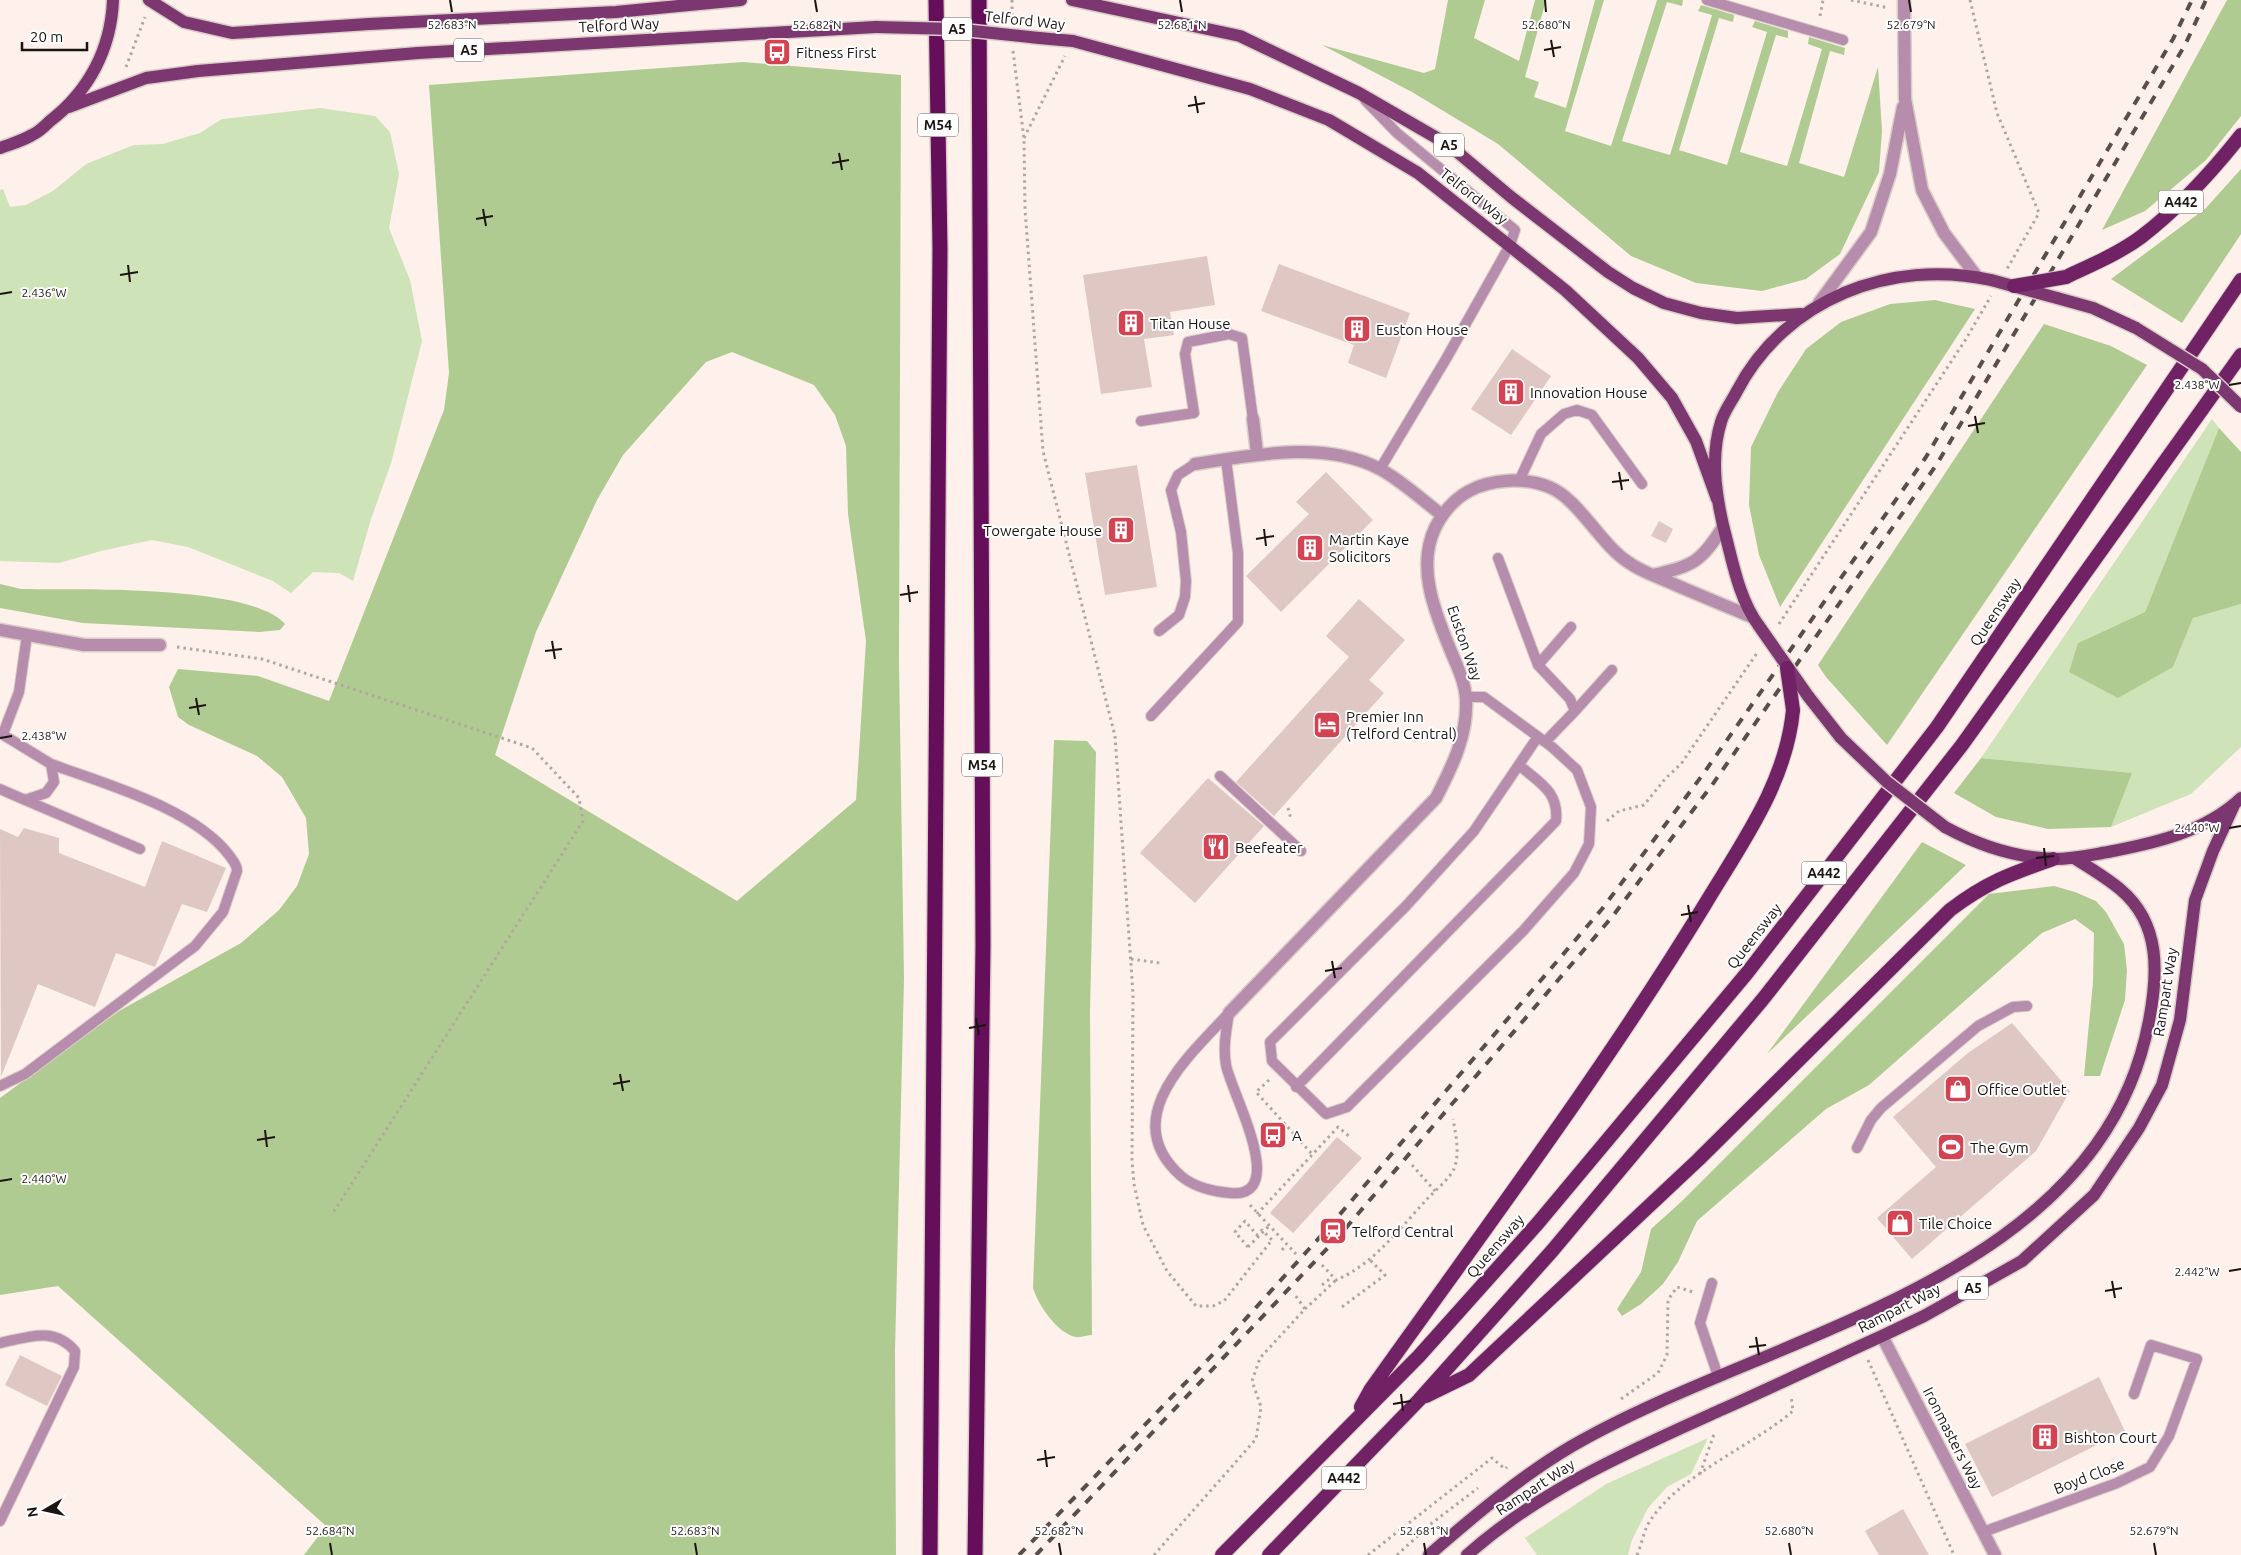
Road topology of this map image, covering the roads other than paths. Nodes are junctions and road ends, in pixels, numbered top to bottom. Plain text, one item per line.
1 (113, 0) edge
2 (741, 0) edge
3 (936, 0) edge
4 (979, 0) edge
5 (1072, 0) edge
6 (1708, 0) edge
7 (152, 2) edge
8 (1904, 5) edge
9 (1843, 40) dead end
10 (1359, 93) junction
11 (1905, 99) junction
12 (69, 107) junction
13 (2241, 135) edge
14 (0, 148) edge
15 (1510, 245) junction
16 (1977, 277) junction
17 (2241, 280) edge
18 (2014, 286) junction
19 (1820, 303) junction
20 (1802, 314) junction
21 (2241, 355) edge
22 (2241, 407) edge
23 (1253, 420) joint
24 (1141, 421) dead end
25 (1257, 453) junction
26 (1226, 459) junction
27 (1195, 464) joint
28 (1380, 469) junction
29 (1519, 481) junction
30 (1642, 484) dead end
31 (1717, 498) junction
32 (1442, 515) junction
33 (1723, 527) junction
34 (1498, 558) dead end
35 (1653, 575) junction
36 (1756, 621) junction
37 (1571, 627) dead end
38 (0, 630) edge
39 (1159, 631) dead end
40 (27, 635) junction
41 (160, 645) road end
42 (1538, 665) junction
43 (1787, 668) junction
44 (1612, 670) dead end
45 (1466, 697) junction
46 (1575, 711) junction
47 (1151, 716) dead end
48 (2, 734) edge
49 (1541, 740) junction
50 (51, 764) junction
51 (1520, 766) junction
52 (1220, 776) dead end
53 (0, 788) edge
54 (25, 800) junction
55 (2237, 801) edge
56 (140, 849) dead end
57 (1301, 850) dead end
58 (2074, 858) junction
59 (2053, 859) junction
60 (2027, 1006) dead end
61 (1229, 1013) junction
62 (0, 1086) edge
63 (1296, 1087) junction
64 (1857, 1148) dead end
65 (1712, 1283) dead end
66 (1882, 1336) junction
67 (0, 1343) edge
68 (1718, 1376) junction
69 (2134, 1394) dead end
70 (1419, 1400) junction
71 (1352, 1423) junction
72 (0, 1521) edge
73 (1983, 1532) junction
74 (930, 1555) edge
75 (975, 1555) edge
76 (1222, 1555) edge
77 (1269, 1555) edge
78 (1428, 1555) edge
79 (1467, 1555) edge
80 (1994, 1555) edge

1 - 12 main road
2 - 7 main road, Telford Way / A5
3 - 74 highway, M54
4 - 75 highway, M54
5 - 10 main road, Telford Way / A5
6 - 9 lane
8 - 11 street
10 - 15 lane
10 - 20 main road, Telford Way / A5
11 - 16 street
11 - 19 street
12 - 14 main road
12 - 15 main road, Telford Way / A5, bridge
13 - 18 highway, A442, bridge
15 - 28 lane
15 - 31 main road, Telford Way / A5
16 - 18 main road, bridge
16 - 19 main road
17 - 71 highway, Queensway / A442
18 - 22 main road, bridge
19 - 20 main road
20 - 31 main road
21 - 70 highway, A442
23 - 24 lane
23 - 25 street
25 - 26 street
25 - 28 street
26 - 27 street
26 - 47 lane
27 - 39 lane
28 - 32 street
29 - 30 lane
29 - 32 street, Euston Way
29 - 35 street, Euston Way
31 - 33 main road
32 - 45 street, Euston Way
33 - 35 street
33 - 36 main road
34 - 42 lane
35 - 36 street, Euston Way
36 - 43 main road, bridge
37 - 42 lane
38 - 40 street
40 - 41 street
40 - 48 lane
42 - 46 lane
43 - 59 main road, bridge
43 - 71 highway, A442, bridge
44 - 46 lane
45 - 49 lane
45 - 61 street, Euston Way
46 - 49 lane
48 - 50 lane
49 - 51 lane
49 - 63 lane
50 - 54 lane
50 - 62 lane
51 - 63 lane
51 - 63 lane
52 - 57 lane
53 - 54 lane
54 - 56 lane
55 - 58 main road
55 - 66 main road, Rampart Way / A5
58 - 59 main road
58 - 68 main road, Rampart Way / A5
59 - 70 highway, A442
60 - 64 lane
61 - 61 lane
65 - 68 lane
66 - 73 street, Ironmasters Way
66 - 79 main road, Rampart Way / A5
67 - 72 lane
68 - 78 main road, Rampart Way / A5
69 - 73 lane, Boyd Close
70 - 77 highway, A442
71 - 76 highway, Queensway / A442
73 - 80 street, Ironmasters Way

